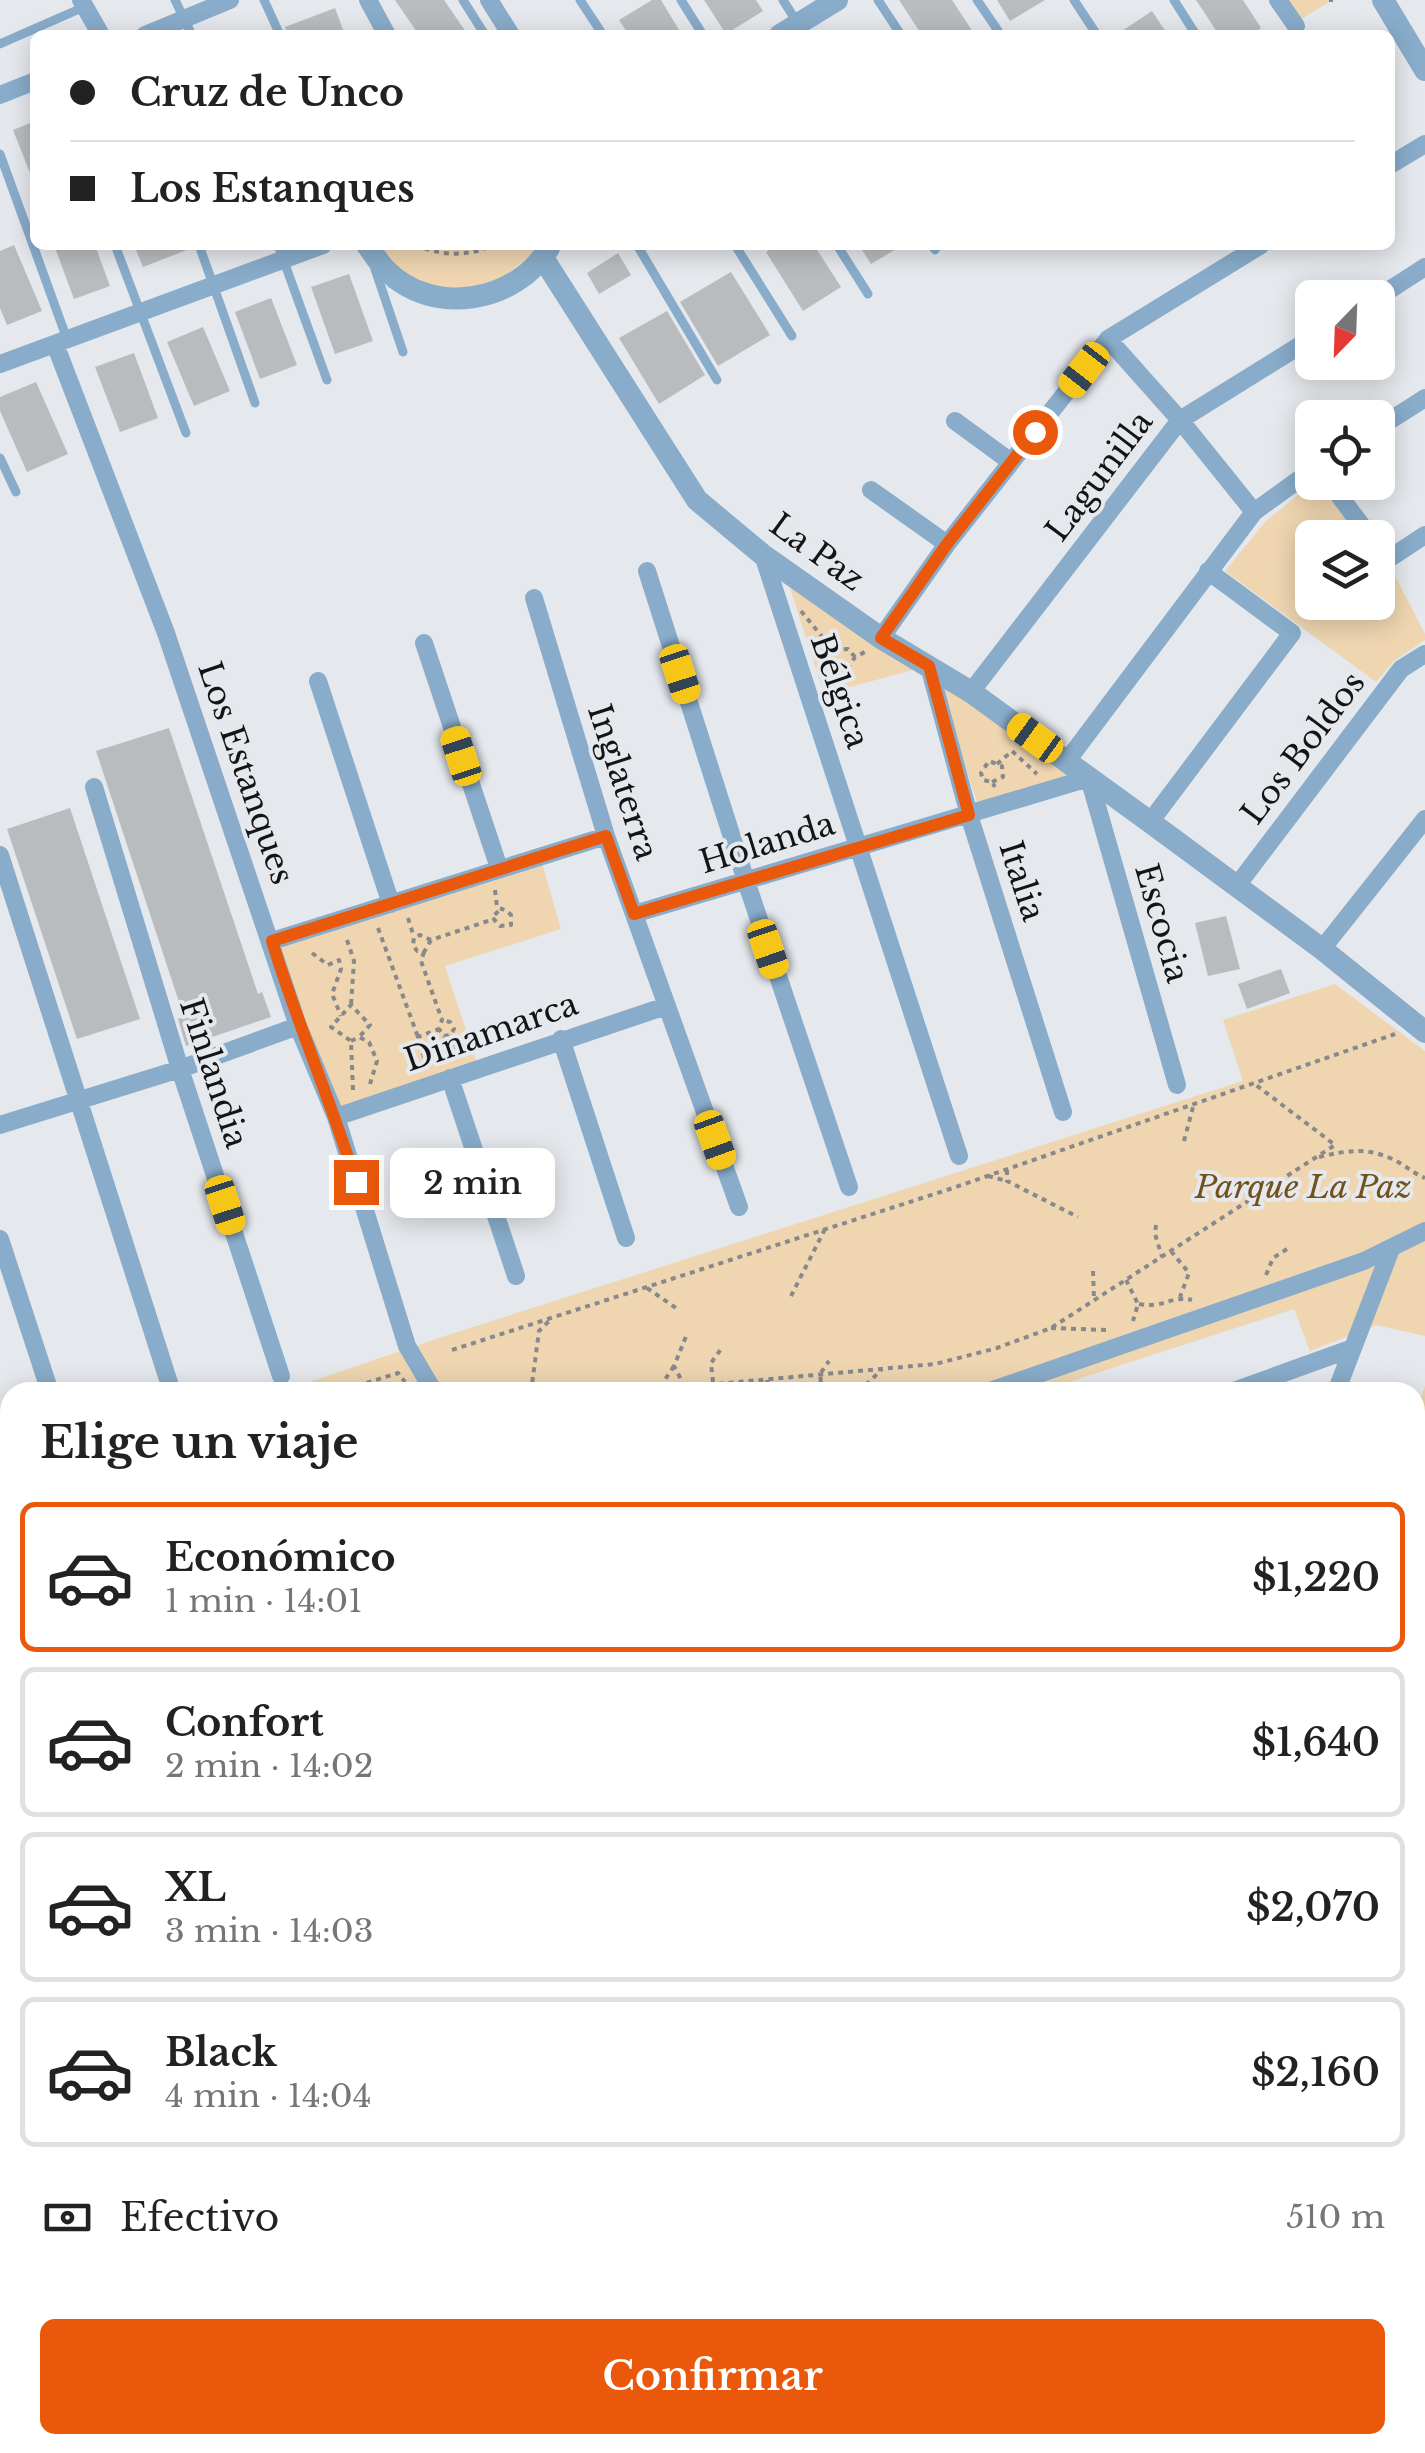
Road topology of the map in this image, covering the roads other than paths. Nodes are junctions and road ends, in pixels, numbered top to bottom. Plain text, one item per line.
1 (176, 0) edge
2 (230, 0) edge
3 (264, 0) edge
4 (368, 0) edge
5 (464, 0) edge
6 (489, 0) edge
7 (580, 0) edge
8 (681, 0) edge
9 (783, 0) edge
10 (837, 0) edge
11 (878, 0) edge
12 (977, 0) edge
13 (1074, 0) edge
14 (1174, 0) edge
15 (1278, 0) edge
16 (1383, 0) edge
17 (83, 3) edge
18 (1296, 26) dead end
19 (189, 27) edge
20 (98, 30) edge
21 (278, 30) edge
22 (384, 30) edge
23 (482, 30) edge
24 (508, 30) edge
25 (600, 30) edge
26 (700, 30) edge
27 (794, 30) edge
28 (795, 30) edge
29 (898, 30) edge
30 (998, 30) edge
31 (1094, 30) edge
32 (1193, 30) edge
33 (0, 44) edge
34 (1425, 70) edge
35 (30, 83) edge
36 (0, 95) edge
37 (1425, 144) edge
38 (0, 154) edge
39 (1395, 162) edge
40 (30, 246) edge
41 (31, 250) edge
42 (117, 250) edge
43 (201, 250) edge
44 (641, 250) edge
45 (738, 250) edge
46 (839, 250) edge
47 (1253, 250) edge
48 (547, 251) edge
49 (281, 252) edge
50 (372, 252) edge
51 (1425, 268) edge
52 (214, 285) junction
53 (1395, 287) edge
54 (868, 294) dead end
55 (140, 312) junction
56 (792, 336) dead end
57 (1108, 340) junction
58 (61, 341) junction
59 (1295, 349) edge
60 (403, 352) dead end
61 (0, 364) edge
62 (327, 380) dead end
63 (717, 380) dead end
64 (1425, 398) edge
65 (255, 403) dead end
66 (1395, 417) edge
67 (1180, 420) junction
68 (955, 421) dead end
69 (186, 433) dead end
70 (0, 458) edge
71 (1010, 462) junction
72 (1295, 482) edge
73 (872, 490) dead end
74 (16, 492) dead end
75 (1254, 512) junction
76 (1425, 535) edge
77 (947, 544) junction
78 (1395, 548) edge
79 (763, 556) junction
80 (647, 571) dead end
81 (1208, 571) junction
82 (534, 598) dead end
83 (424, 643) dead end
84 (877, 643) junction
85 (1425, 654) edge
86 (929, 666) junction
87 (318, 681) dead end
88 (972, 692) junction
89 (1066, 762) junction
90 (1089, 778) junction
91 (94, 787) dead end
92 (969, 815) junction
93 (1425, 819) edge
94 (1150, 822) junction
95 (606, 836) junction
96 (860, 846) junction
97 (0, 855) edge
98 (499, 868) junction
99 (746, 881) junction
100 (1236, 887) junction
101 (390, 904) junction
102 (634, 914) junction
103 (272, 941) junction
104 (1322, 949) junction
105 (666, 1006) junction
106 (1422, 1024) edge
107 (298, 1026) junction
108 (560, 1039) junction
109 (180, 1068) junction
110 (450, 1078) junction
111 (1177, 1085) dead end
112 (78, 1100) junction
113 (1064, 1112) dead end
114 (336, 1117) junction
115 (0, 1125) edge
116 (959, 1156) dead end
117 (849, 1187) dead end
118 (739, 1208) dead end
119 (1425, 1231) edge
120 (0, 1238) edge
121 (626, 1238) dead end
122 (1390, 1249) junction
123 (516, 1276) dead end
124 (1352, 1348) junction
125 (281, 1376) dead end
126 (47, 1382) edge
127 (169, 1382) edge
128 (428, 1382) edge
129 (1016, 1382) edge
130 (1258, 1382) edge
131 (1340, 1382) edge

1 - 19 lane
2 - 19 street
3 - 21 lane
4 - 22 street
5 - 23 lane
6 - 24 street
7 - 25 lane
8 - 26 lane
9 - 27 lane
10 - 28 street
11 - 29 lane
12 - 30 lane
13 - 31 lane
14 - 32 lane
15 - 18 street
16 - 34 street
17 - 20 street
17 - 33 lane
35 - 36 street
37 - 39 street
38 - 40 lane
41 - 58 lane
42 - 55 lane
43 - 52 lane
44 - 63 lane
45 - 56 lane
46 - 54 lane
47 - 57 street
48 - 50 street, La Paz
48 - 79 street, La Paz
49 - 52 street
49 - 62 lane
50 - 60 lane
51 - 53 street
52 - 55 street
52 - 65 lane
55 - 58 street
55 - 69 lane
57 - 67 street
57 - 71 street
58 - 61 street
58 - 103 street, Los Estanques
59 - 67 street, Lagunilla
64 - 66 street
67 - 75 street
67 - 88 street, Lagunilla
68 - 71 street
70 - 74 lane
71 - 77 street
72 - 75 street
73 - 77 street
75 - 81 street
76 - 78 street
77 - 84 street
79 - 84 street, La Paz
79 - 96 street, Bélgica
80 - 99 street
81 - 89 street
81 - 94 street
82 - 95 street, Inglaterra
83 - 98 street
84 - 86 street, La Paz
85 - 100 street, Los Boldos
86 - 88 street, La Paz
86 - 92 street, Italia
87 - 101 street
88 - 89 street, La Paz
89 - 90 street, La Paz
90 - 92 street, Holanda
90 - 94 street, La Paz
90 - 111 street, Escocia
91 - 109 street, Finlandia
92 - 96 street, Holanda
92 - 113 street, Italia
93 - 104 street
94 - 100 street, La Paz
95 - 98 street
95 - 102 street, Inglaterra
96 - 99 street, Holanda
96 - 116 street, Bélgica
97 - 112 street
98 - 101 street
99 - 102 street, Holanda
99 - 117 street
100 - 104 street, La Paz
101 - 103 street
102 - 105 street, Inglaterra
103 - 107 street, Los Estanques
104 - 106 street, La Paz
105 - 108 street, Dinamarca
105 - 118 street, Inglaterra
107 - 109 street
107 - 114 street, Los Estanques
108 - 110 street, Dinamarca
108 - 121 street
109 - 112 street
109 - 125 street, Finlandia
110 - 114 street, Dinamarca
110 - 123 street
112 - 115 street
112 - 127 street
114 - 128 street, Los Estanques
119 - 122 street
120 - 126 street
122 - 124 street
122 - 129 street
124 - 130 street
124 - 131 street

